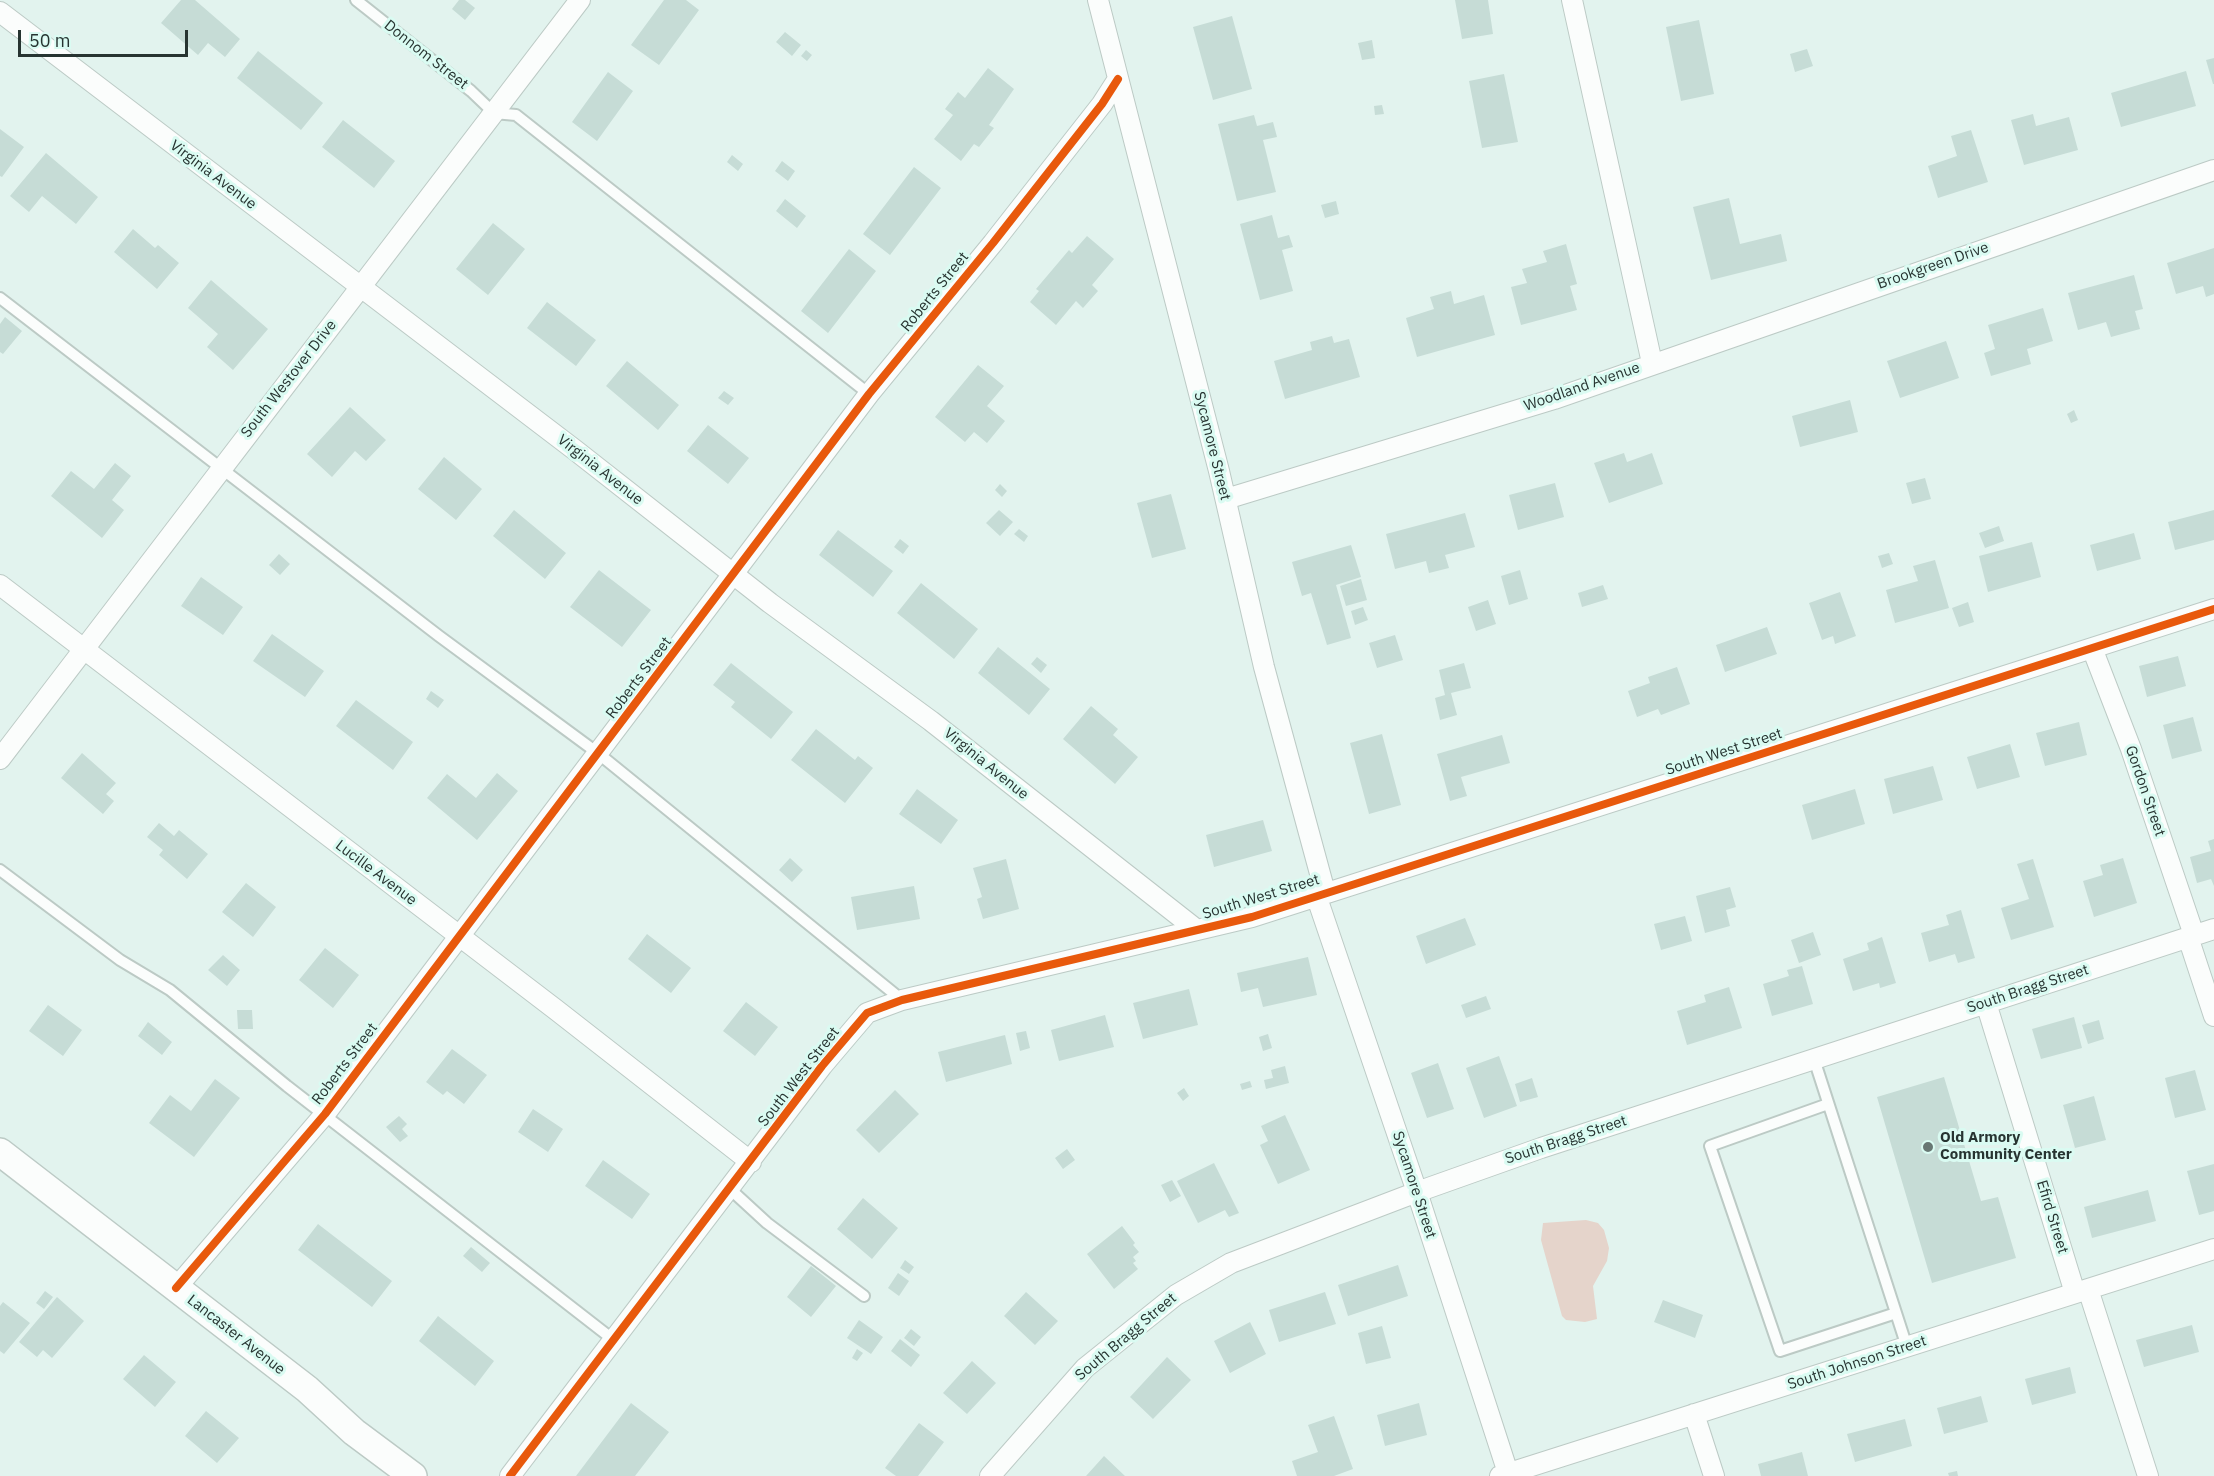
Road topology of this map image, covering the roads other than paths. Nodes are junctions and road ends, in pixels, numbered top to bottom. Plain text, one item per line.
1 (356, 0) edge
2 (580, 0) edge
3 (1098, 0) edge
4 (1572, 0) edge
5 (0, 12) edge
6 (1118, 79) junction
7 (494, 113) junction
8 (2214, 170) edge
9 (360, 288) junction
10 (0, 298) edge
11 (1652, 363) junction
12 (869, 394) junction
13 (221, 468) junction
14 (1226, 499) junction
15 (734, 574) junction
16 (0, 585) edge
17 (2214, 609) edge
18 (2092, 648) junction
19 (85, 651) junction
20 (599, 754) junction
21 (0, 759) edge
22 (0, 870) edge
23 (1321, 893) junction
24 (2214, 929) edge
25 (1197, 930) junction
26 (458, 935) junction
27 (2191, 936) junction
28 (902, 1000) junction
29 (1986, 1003) junction
30 (2214, 1016) edge
31 (1814, 1059) junction
32 (1828, 1104) junction
33 (325, 1114) junction
34 (0, 1152) edge
35 (750, 1162) junction
36 (730, 1189) junction
37 (1417, 1192) junction
38 (2214, 1249) edge
39 (176, 1288) junction
40 (2082, 1291) junction
41 (864, 1296) dead end
42 (1896, 1313) junction
43 (615, 1341) junction
44 (1907, 1347) junction
45 (1694, 1414) junction
46 (1505, 1475) edge
47 (413, 1476) edge
48 (510, 1476) edge
49 (990, 1476) edge
50 (1714, 1476) edge
51 (2148, 1476) edge

1 - 7 lane, Donnom Street
2 - 7 street, South Westover Drive
3 - 6 street, Sycamore Street
4 - 11 street, Woodland Avenue
5 - 9 street, Virginia Avenue
6 - 12 street, Roberts Street
6 - 14 street, Sycamore Street
7 - 9 street, South Westover Drive
7 - 12 lane
8 - 11 street, Brookgreen Drive
9 - 13 street, South Westover Drive
9 - 15 street, Virginia Avenue
10 - 13 lane
11 - 14 street, Woodland Avenue
12 - 15 street, Roberts Street
13 - 19 street, South Westover Drive
13 - 20 lane
14 - 23 street, Sycamore Street
15 - 20 street, Roberts Street
15 - 25 street, Virginia Avenue
16 - 19 street, Lucille Avenue
17 - 18 street, South West Street
18 - 23 street, South West Street
18 - 27 street, Gordon Street
19 - 21 street, South Westover Drive
19 - 26 street, Lucille Avenue
20 - 26 street, Roberts Street
20 - 28 lane
22 - 33 lane
23 - 25 street, South West Street
23 - 37 street, Sycamore Street
24 - 27 street, South Bragg Street
25 - 28 street, South West Street
26 - 33 street, Roberts Street
26 - 35 street, Lucille Avenue
27 - 29 street, South Bragg Street
27 - 30 street, Gordon Street
28 - 35 street, South West Street
29 - 31 street, South Bragg Street
29 - 40 street, Efird Street
31 - 32 lane
31 - 37 street, South Bragg Street
32 - 42 lane
32 - 42 lane
33 - 39 street, Roberts Street
33 - 43 lane
34 - 39 main road, Lancaster Avenue
35 - 36 street, South West Street
36 - 41 lane
36 - 43 street, South West Street
37 - 46 street, Sycamore Street
37 - 49 street, South Bragg Street
38 - 40 street, South Johnson Street
39 - 47 main road, Lancaster Avenue
40 - 44 street, South Johnson Street
40 - 51 street, Efird Street
42 - 44 lane
43 - 48 street, South West Street
44 - 45 street, South Johnson Street
45 - 46 street, South Johnson Street
45 - 50 street

